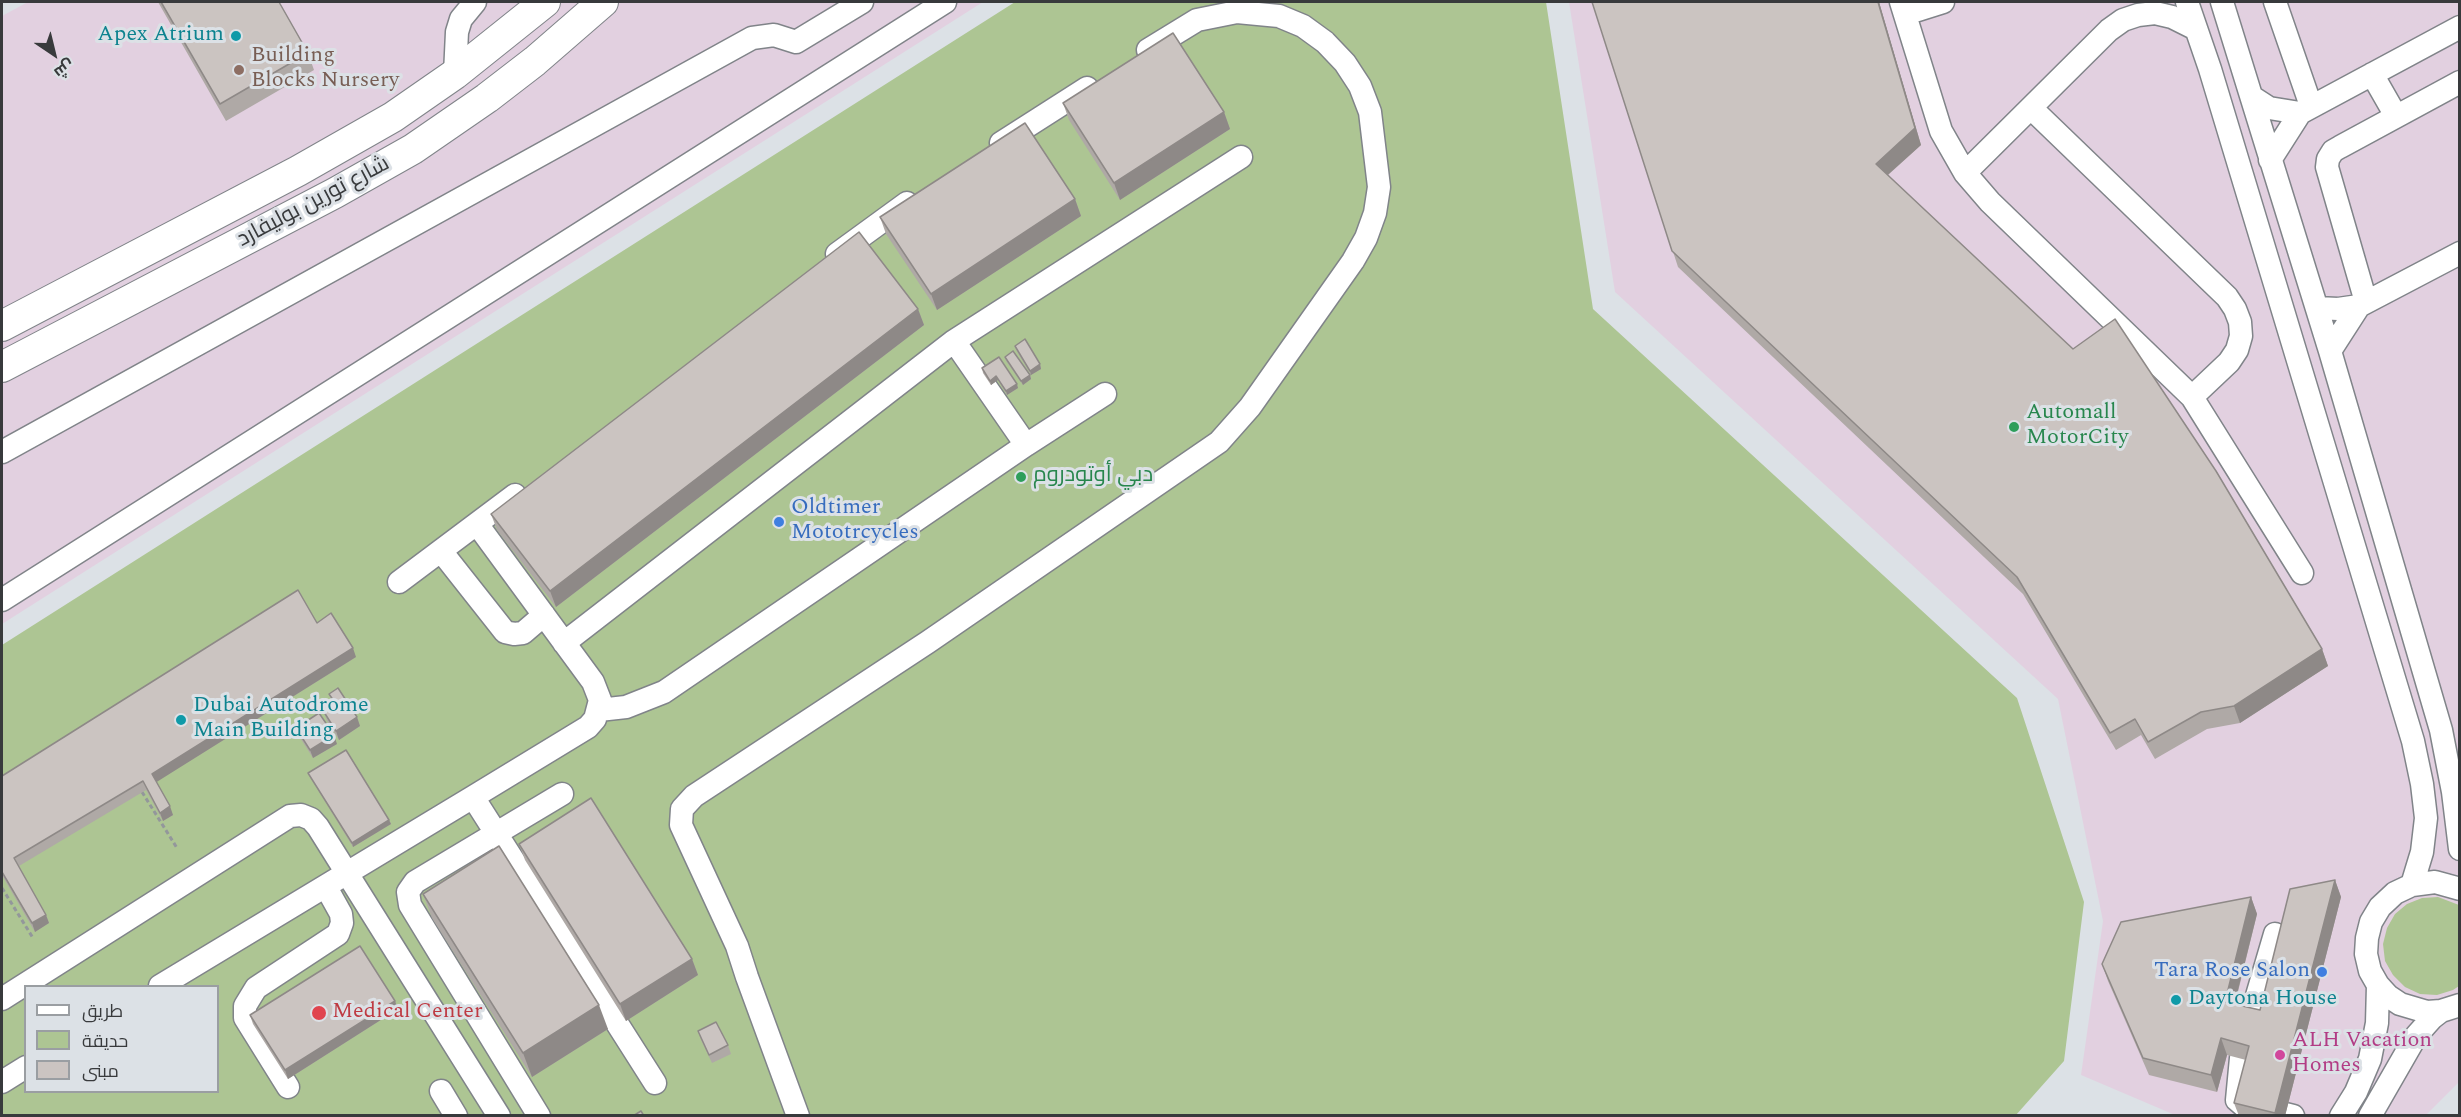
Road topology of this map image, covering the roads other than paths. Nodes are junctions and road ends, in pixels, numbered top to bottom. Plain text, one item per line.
1 (475, 2) edge
2 (545, 2) edge
3 (603, 2) edge
4 (862, 2) edge
5 (945, 2) edge
6 (1943, 2) edge
7 (2187, 2) edge
8 (2222, 2) edge
9 (2275, 2) edge
10 (1903, 8) edge
11 (2460, 27) edge
12 (2196, 29) junction
13 (1132, 60) edge
14 (455, 74) junction
15 (2372, 74) junction
16 (1102, 78) edge
17 (2460, 82) edge
18 (2252, 97) junction
19 (2031, 108) junction
20 (2305, 110) junction
21 (2396, 116) junction
22 (985, 154) edge
23 (1241, 157) dead end
24 (2270, 160) junction
25 (298, 171) junction
26 (1965, 173) junction
27 (926, 191) edge
28 (287, 217) junction
29 (2460, 253) edge
30 (820, 266) edge
31 (2363, 304) junction
32 (2317, 308) junction
33 (2, 326) edge
34 (954, 341) junction
35 (2330, 351) junction
36 (2, 367) edge
37 (1105, 394) dead end
38 (2192, 397) junction
39 (1026, 445) junction
40 (2, 452) edge
41 (534, 481) edge
42 (477, 524) junction
43 (441, 551) junction
44 (2302, 573) dead end
45 (399, 582) dead end
46 (2, 600) edge
47 (544, 615) junction
48 (564, 643) junction
49 (599, 710) junction
50 (562, 794) dead end
51 (474, 797) junction
52 (496, 833) junction
53 (2460, 849) edge
54 (348, 873) junction
55 (2412, 885) junction
56 (326, 886) junction
57 (2460, 889) edge
58 (2275, 934) dead end
59 (24, 985) edge
60 (24, 985) edge
61 (163, 985) edge
62 (2378, 985) junction
63 (2, 999) edge
64 (2450, 1008) edge
65 (2249, 1023) edge
66 (2241, 1058) edge
67 (24, 1068) edge
68 (2, 1082) edge
69 (655, 1083) dead end
70 (288, 1087) dead end
71 (441, 1091) dead end
72 (2244, 1106) edge
73 (456, 1116) edge
74 (499, 1116) edge
75 (539, 1116) edge
76 (798, 1116) edge
77 (2341, 1116) edge
78 (2370, 1116) edge

1 - 14 street
2 - 14 main road, شارع تورين بوليفارد
3 - 28 main road, شارع تورين بوليفارد
4 - 40 street
5 - 46 street
6 - 10 street
7 - 12 street
8 - 18 street
9 - 20 street
10 - 26 street
11 - 15 street
12 - 19 street
12 - 55 street
13 - 76 street
14 - 25 main road, شارع تورين بوليفارد
15 - 20 street
15 - 21 street
16 - 22 street
17 - 21 street
18 - 20 street
18 - 24 street
19 - 26 street
19 - 38 street
20 - 24 street
21 - 31 street
23 - 34 street
24 - 32 street
25 - 28 main road
25 - 33 main road, شارع تورين بوليفارد
26 - 38 street
27 - 30 street
28 - 36 main road, شارع تورين بوليفارد
29 - 31 street
31 - 32 street
31 - 35 street
32 - 35 street
34 - 39 street
34 - 48 street
35 - 53 street
37 - 39 street
38 - 44 street
39 - 49 street
41 - 42 street
42 - 43 street
42 - 47 street
43 - 45 street
43 - 47 street
47 - 48 street
48 - 49 street
49 - 51 street
50 - 52 street
51 - 52 street
51 - 54 street
52 - 69 street
52 - 75 street
54 - 56 street
54 - 59 street
54 - 74 street
55 - 57 street
55 - 62 street
56 - 61 street
56 - 70 street
58 - 65 street
60 - 63 street
62 - 64 street
62 - 77 street
64 - 78 street
66 - 72 street
67 - 68 street
71 - 73 street

